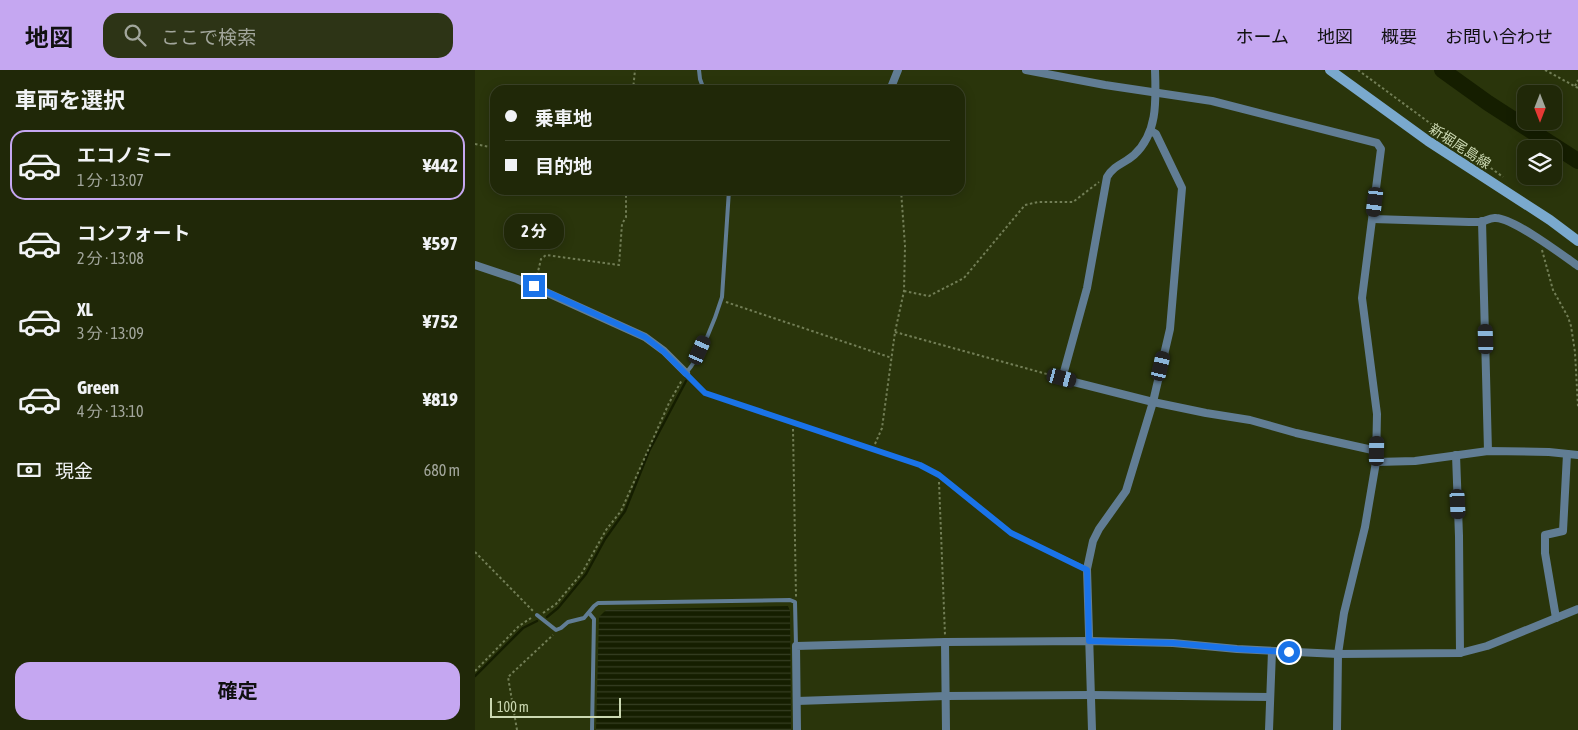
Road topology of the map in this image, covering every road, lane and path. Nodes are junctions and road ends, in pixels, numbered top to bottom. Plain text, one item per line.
1 (635, 70) edge
2 (699, 70) edge
3 (898, 70) edge
4 (1026, 70) edge
5 (1155, 70) edge
6 (1331, 70) edge
7 (1358, 70) edge
8 (1545, 70) edge
9 (1578, 80) edge
10 (634, 85) edge
11 (702, 85) edge
12 (892, 85) edge
13 (1575, 86) junction
14 (1578, 88) edge
15 (1155, 92) junction
16 (1151, 131) junction
17 (475, 144) edge
18 (490, 147) edge
19 (1493, 170) dead end
20 (1107, 177) junction
21 (627, 195) edge
22 (729, 195) edge
23 (901, 195) edge
24 (1373, 219) junction
25 (1482, 222) junction
26 (1577, 238) edge
27 (1541, 240) junction
28 (475, 265) edge
29 (1578, 266) edge
30 (534, 286) junction
31 (904, 291) junction
32 (721, 300) junction
33 (895, 332) junction
34 (892, 358) junction
35 (686, 373) junction
36 (1062, 378) junction
37 (1153, 402) junction
38 (1578, 407) edge
39 (793, 422) junction
40 (873, 448) junction
41 (1377, 451) junction
42 (1488, 451) junction
43 (1567, 454) junction
44 (1456, 455) junction
45 (1578, 455) edge
46 (1376, 462) junction
47 (939, 475) junction
48 (475, 552) edge
49 (1087, 570) junction
50 (795, 602) junction
51 (1578, 609) edge
52 (589, 613) junction
53 (537, 615) junction
54 (1556, 618) junction
55 (556, 630) junction
56 (1089, 641) junction
57 (945, 642) junction
58 (796, 646) junction
59 (1272, 651) junction
60 (1460, 653) junction
61 (1338, 654) junction
62 (475, 671) edge
63 (1091, 695) junction
64 (946, 696) junction
65 (1270, 697) junction
66 (797, 702) junction
67 (517, 730) edge
68 (592, 730) edge
69 (797, 730) edge
70 (947, 730) edge
71 (1092, 730) edge
72 (1269, 730) edge
73 (1337, 730) edge

1 - 10 path
2 - 11 lane
3 - 12 street
4 - 15 street
5 - 15 street
6 - 26 main road, 新堀尾島線
7 - 19 path
8 - 13 path
9 - 13 path
13 - 14 path
15 - 16 street
15 - 24 street
16 - 20 street
16 - 37 street
17 - 18 path
20 - 31 path
20 - 36 street
21 - 30 path
22 - 32 lane
23 - 31 path
24 - 25 street
24 - 41 street
25 - 27 street
25 - 42 street
27 - 29 street
27 - 38 path
28 - 30 street
30 - 35 street
31 - 33 path
32 - 34 path
32 - 35 lane
33 - 34 path
33 - 36 path
34 - 40 path
35 - 39 lane
35 - 53 path
36 - 37 street
37 - 41 street
37 - 49 street
39 - 40 lane
39 - 50 path
40 - 47 lane
41 - 46 street
42 - 43 street
42 - 44 street
43 - 45 street
43 - 54 street
44 - 46 street
44 - 60 street
46 - 61 street
47 - 49 lane
47 - 57 path
48 - 53 path
49 - 56 street
50 - 52 lane
50 - 58 lane
51 - 54 street
52 - 55 lane
52 - 68 lane
53 - 55 lane
53 - 62 path
54 - 60 street
55 - 67 path
56 - 57 street
56 - 59 street
56 - 63 street
57 - 58 street
57 - 64 street
58 - 66 street
59 - 61 street
59 - 65 street
60 - 61 street
61 - 73 street
63 - 64 street
63 - 65 street
63 - 71 street
64 - 66 street
64 - 70 street
65 - 72 street
66 - 69 street

